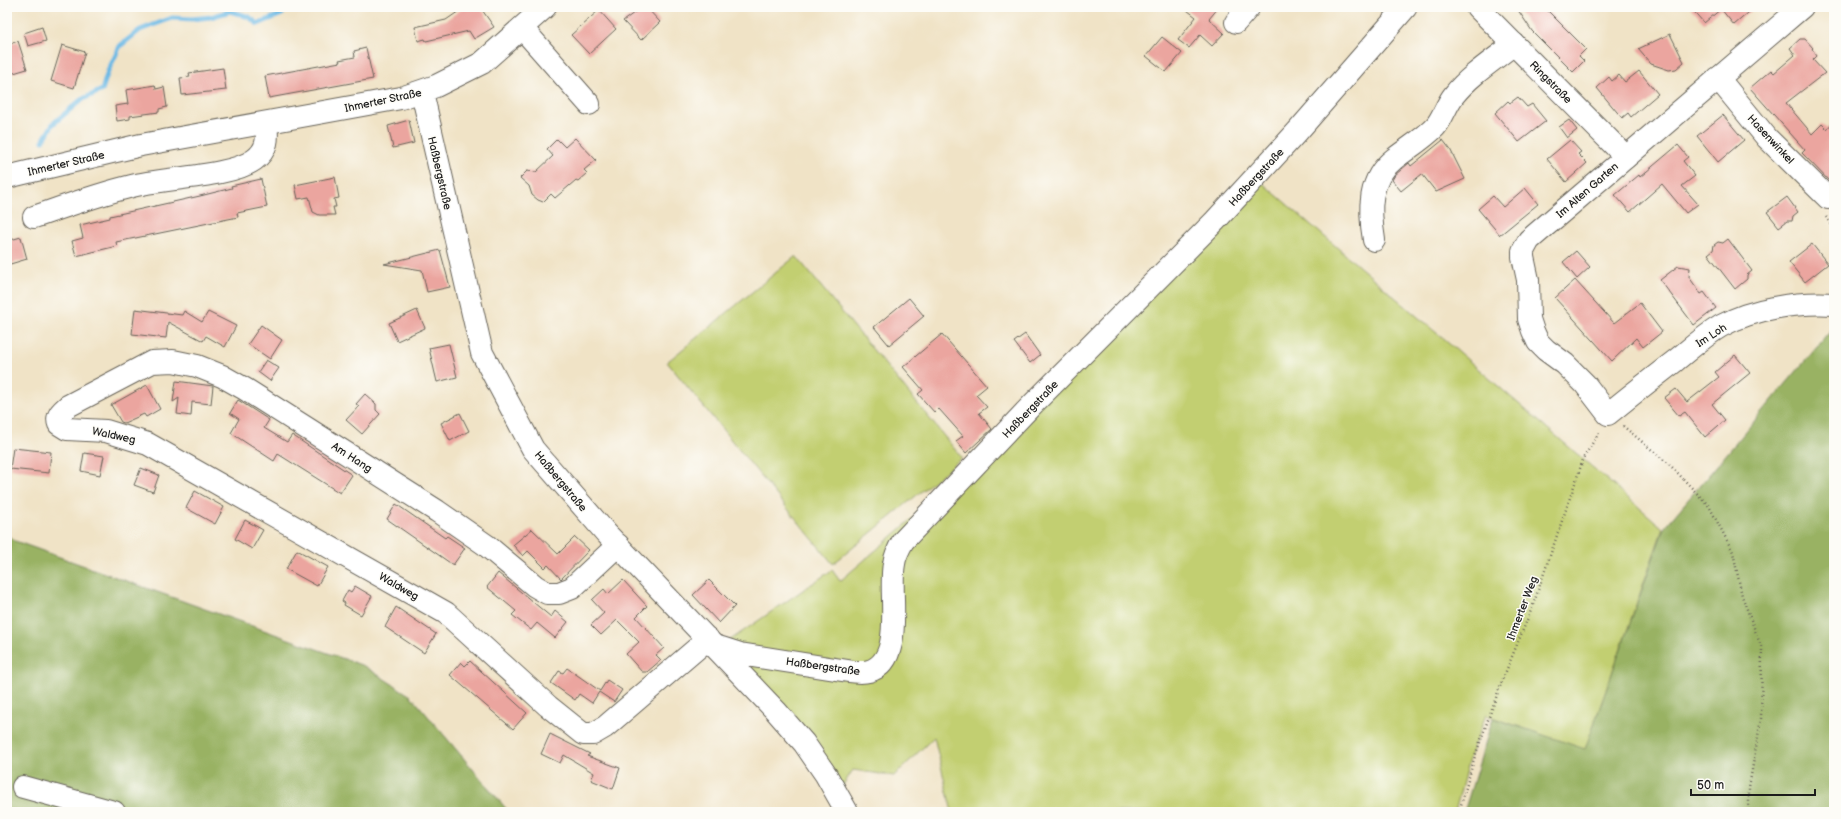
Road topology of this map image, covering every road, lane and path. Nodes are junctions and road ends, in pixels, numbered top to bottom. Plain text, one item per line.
1 (545, 7) edge
2 (1406, 7) edge
3 (1477, 7) edge
4 (1802, 7) edge
5 (522, 28) junction
6 (1514, 44) junction
7 (1718, 78) junction
8 (422, 92) junction
9 (590, 104) dead end
10 (266, 123) junction
11 (1626, 157) junction
12 (7, 177) edge
13 (1828, 198) dead end
14 (34, 217) dead end
15 (1374, 240) dead end
16 (1834, 304) edge
17 (62, 410) joint
18 (1608, 414) junction
19 (618, 545) junction
20 (711, 642) junction
21 (23, 787) dead end
22 (114, 812) edge
23 (846, 812) edge
24 (1460, 812) edge
25 (1749, 812) edge

1 - 5 street, Ihmerter Straße
2 - 20 street, Haßbergstraße
3 - 6 street, Ringstraße
4 - 7 street, Im Alten Garten
5 - 8 street, Ihmerter Straße
5 - 9 street
6 - 11 street, Ringstraße
6 - 15 street
7 - 11 street, Im Alten Garten
7 - 13 street, Hasenwinkel
8 - 10 street, Ihmerter Straße
8 - 19 street, Haßbergstraße
10 - 12 street, Ihmerter Straße
10 - 14 street
11 - 18 street, Im Alten Garten
16 - 18 street, Im Loh
17 - 19 street, Am Hang
17 - 20 street, Waldweg
18 - 24 path, Ihmerter Weg
18 - 25 path
19 - 20 street, Haßbergstraße
20 - 23 street
21 - 22 street

